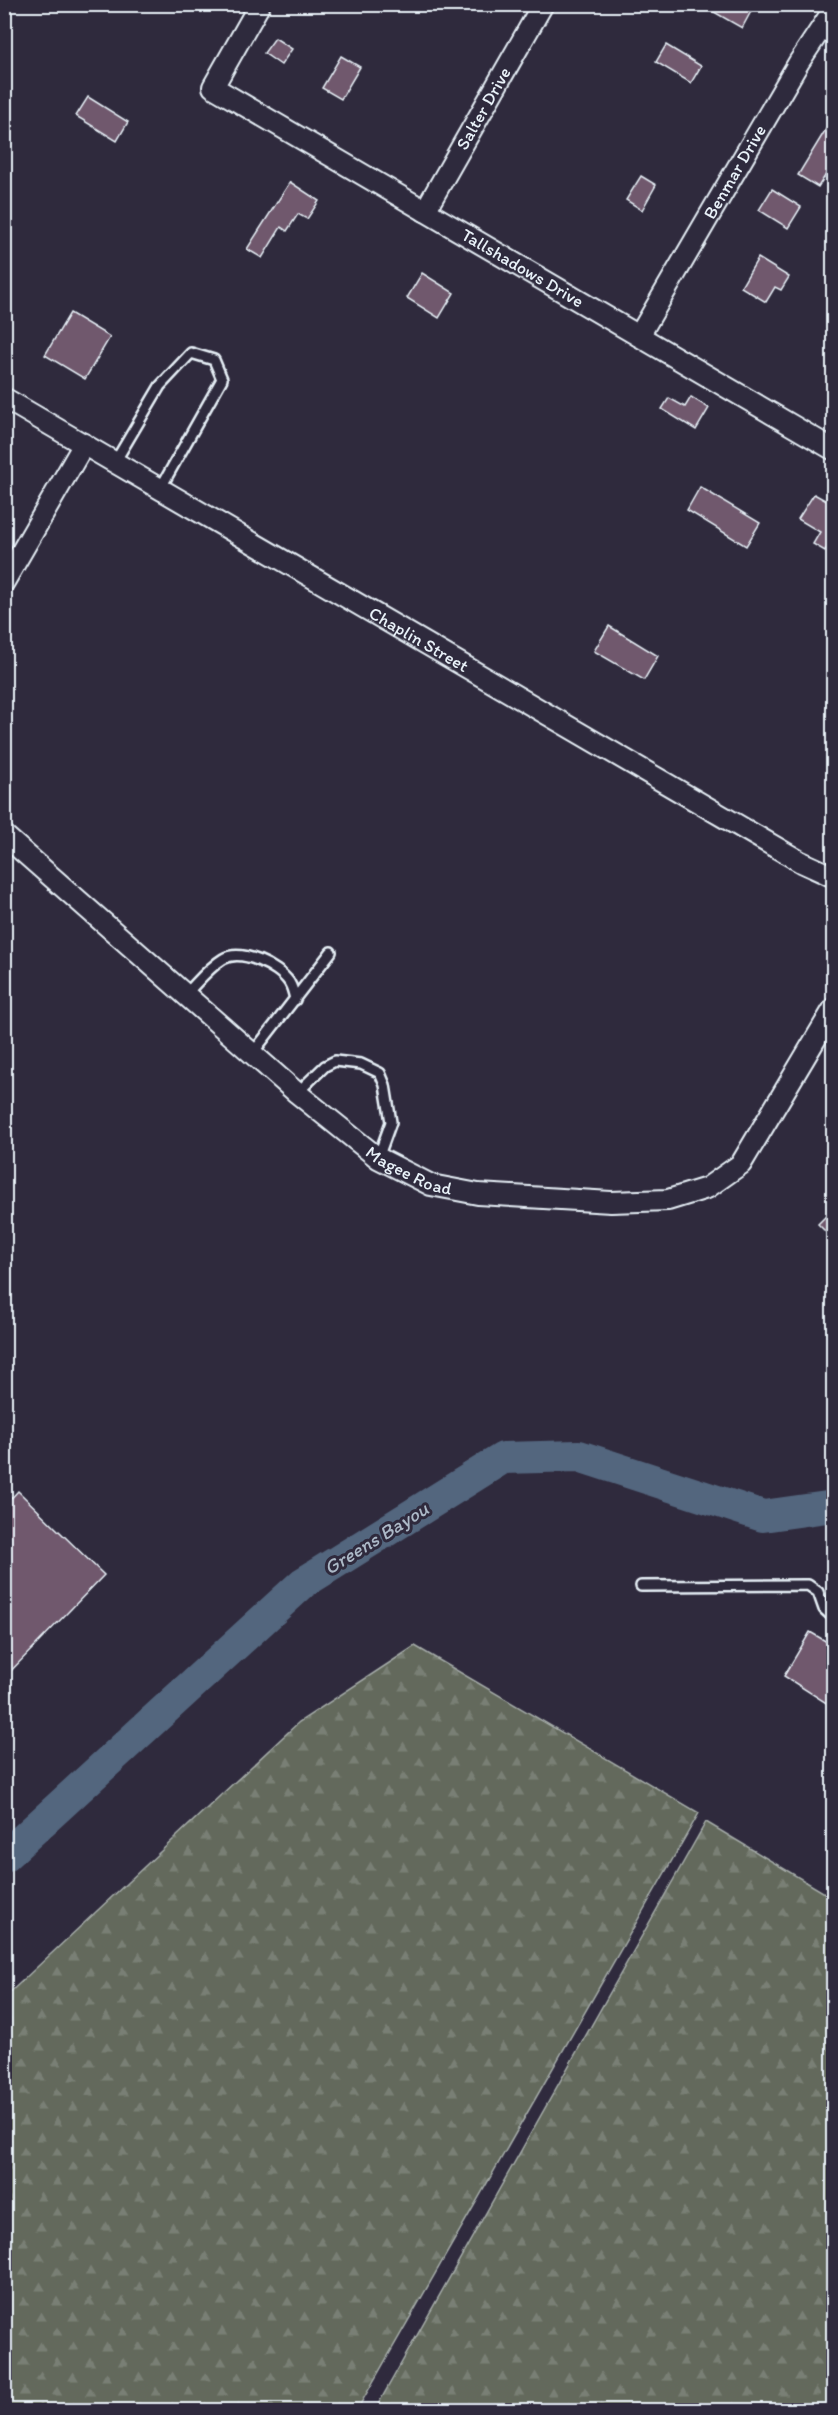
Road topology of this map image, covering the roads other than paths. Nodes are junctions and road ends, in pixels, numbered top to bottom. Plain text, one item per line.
1 (260, 4) edge
2 (543, 4) edge
3 (834, 9) edge
4 (425, 211) junction
5 (639, 336) junction
6 (4, 398) edge
7 (84, 444) junction
8 (832, 446) edge
9 (115, 462) junction
10 (160, 489) junction
11 (4, 582) edge
12 (4, 835) edge
13 (834, 877) edge
14 (331, 952) dead end
15 (185, 995) junction
16 (295, 1000) junction
17 (834, 1008) edge
18 (252, 1054) junction
19 (297, 1093) junction
20 (378, 1158) junction
21 (641, 1586) dead end
22 (834, 1618) edge

1 - 4 street, Tallshadows Drive
2 - 4 street, Salter Drive
3 - 5 street, Benmar Drive
4 - 5 street, Tallshadows Drive
5 - 8 street, Tallshadows Drive
6 - 7 street, Chaplin Street
7 - 9 street, Chaplin Street
7 - 11 street
9 - 10 street, Chaplin Street
9 - 10 lane
10 - 13 street, Chaplin Street
12 - 15 street, Magee Road
14 - 16 lane
15 - 16 lane
15 - 18 street, Magee Road
16 - 18 lane
17 - 20 street, Magee Road
18 - 19 street, Magee Road
19 - 20 street, Magee Road
19 - 20 lane
21 - 22 lane

